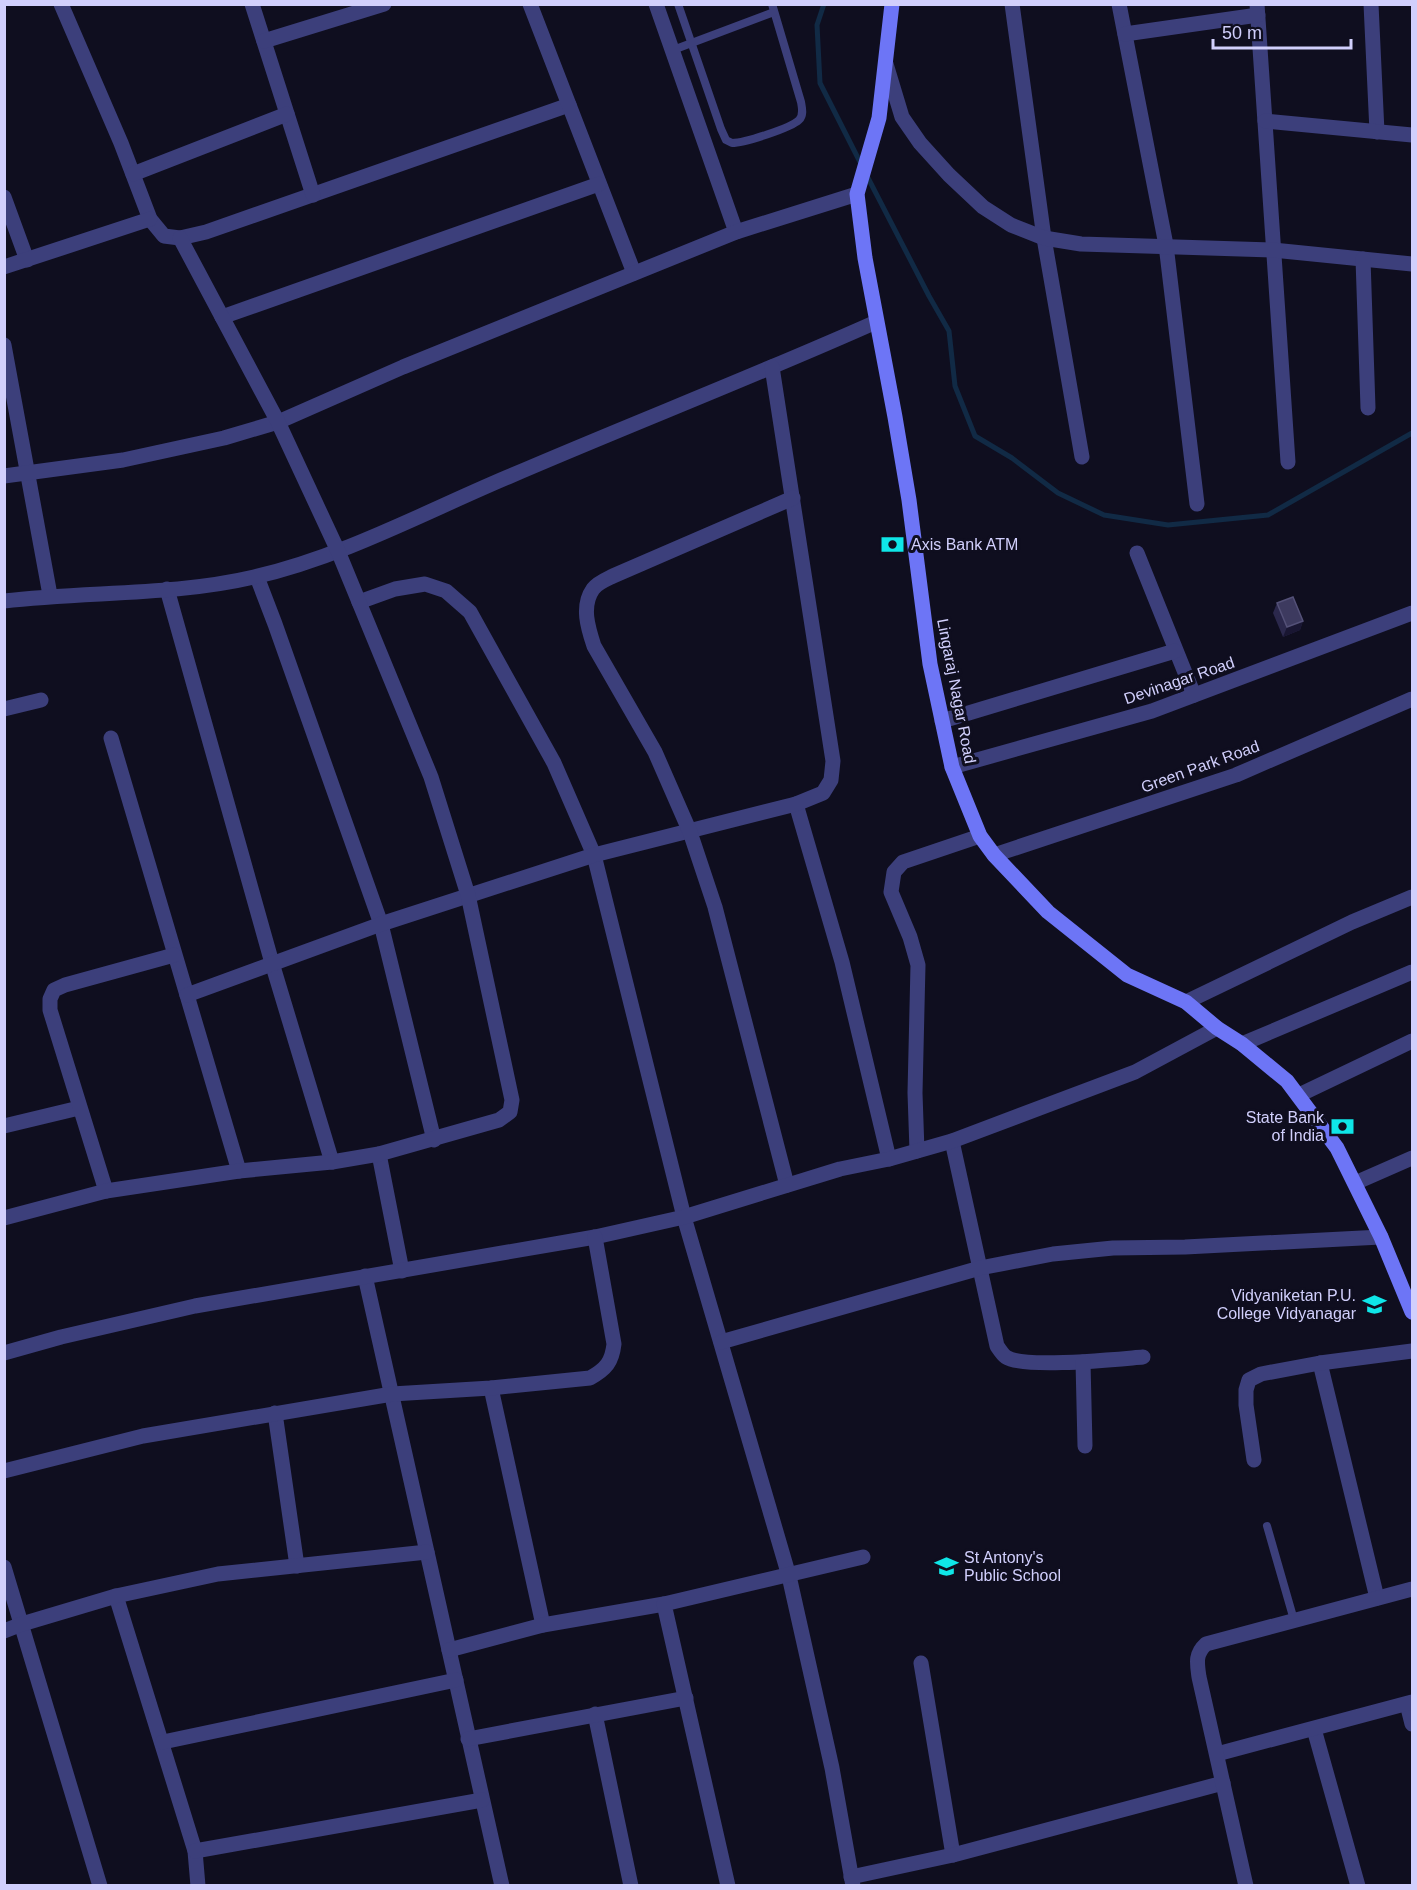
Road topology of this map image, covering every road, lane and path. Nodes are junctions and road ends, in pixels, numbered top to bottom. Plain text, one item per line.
1 (252, 4) edge
2 (384, 4) edge
3 (530, 4) edge
4 (656, 4) edge
5 (678, 4) edge
6 (892, 4) edge
7 (1012, 4) edge
8 (1119, 4) edge
9 (1371, 4) edge
10 (66, 6) edge
11 (773, 8) edge
12 (1257, 10) edge
13 (1125, 34) junction
14 (264, 42) junction
15 (691, 43) junction
16 (673, 50) junction
17 (886, 64) junction
18 (569, 105) junction
19 (287, 114) junction
20 (1265, 121) junction
21 (1377, 132) junction
22 (1413, 135) edge
23 (133, 174) junction
24 (599, 184) junction
25 (857, 194) junction
26 (313, 195) junction
27 (4, 197) edge
28 (150, 219) junction
29 (736, 232) junction
30 (180, 238) junction
31 (1044, 238) junction
32 (1166, 246) junction
33 (1273, 250) junction
34 (1364, 259) junction
35 (27, 260) junction
36 (1413, 264) edge
37 (4, 267) edge
38 (634, 273) junction
39 (222, 317) junction
40 (876, 321) junction
41 (4, 345) edge
42 (772, 367) junction
43 (1368, 408) dead end
44 (278, 422) junction
45 (1082, 457) dead end
46 (1288, 462) dead end
47 (27, 473) junction
48 (4, 476) edge
49 (793, 498) junction
50 (1197, 504) dead end
51 (338, 551) junction
52 (1137, 553) dead end
53 (256, 577) junction
54 (167, 589) junction
55 (50, 596) junction
56 (4, 601) edge
57 (359, 602) junction
58 (1413, 613) edge
59 (1175, 651) junction
60 (1194, 695) junction
61 (1413, 699) edge
62 (40, 700) dead end
63 (4, 709) edge
64 (942, 721) junction
65 (111, 738) dead end
66 (952, 767) junction
67 (796, 804) junction
68 (690, 832) junction
69 (980, 836) junction
70 (594, 855) junction
71 (994, 855) junction
72 (468, 895) junction
73 (1413, 897) edge
74 (381, 924) junction
75 (174, 955) junction
76 (272, 963) junction
77 (1413, 972) edge
78 (187, 995) junction
79 (1186, 1002) junction
80 (1217, 1028) junction
81 (1413, 1041) edge
82 (1242, 1044) junction
83 (1299, 1095) junction
84 (79, 1108) junction
85 (4, 1126) edge
86 (434, 1140) junction
87 (952, 1141) junction
88 (917, 1151) junction
89 (379, 1154) junction
90 (889, 1158) junction
91 (1413, 1158) edge
92 (332, 1162) junction
93 (239, 1171) junction
94 (1355, 1183) junction
95 (788, 1185) junction
96 (106, 1191) junction
97 (684, 1217) junction
98 (4, 1218) edge
99 (595, 1237) junction
100 (1381, 1237) junction
101 (980, 1268) junction
102 (402, 1271) junction
103 (365, 1276) junction
104 (1408, 1287) edge
105 (1413, 1312) edge
106 (721, 1342) junction
107 (1413, 1351) edge
108 (4, 1353) edge
109 (1143, 1357) dead end
110 (1083, 1362) junction
111 (1320, 1363) junction
112 (492, 1388) junction
113 (392, 1394) junction
114 (275, 1413) junction
115 (1085, 1446) dead end
116 (1254, 1460) dead end
117 (4, 1471) edge
118 (1267, 1526) dead end
119 (427, 1552) junction
120 (863, 1557) dead end
121 (297, 1566) junction
122 (4, 1567) edge
123 (789, 1576) junction
124 (1413, 1589) edge
125 (116, 1596) junction
126 (1377, 1598) junction
127 (664, 1604) junction
128 (1294, 1620) junction
129 (22, 1624) junction
130 (543, 1625) junction
131 (4, 1631) edge
132 (449, 1650) junction
133 (921, 1663) dead end
134 (456, 1680) junction
135 (686, 1698) junction
136 (1410, 1703) edge
137 (595, 1714) junction
138 (1413, 1724) edge
139 (1314, 1729) junction
140 (468, 1739) junction
141 (163, 1742) junction
142 (1217, 1754) junction
143 (1223, 1783) junction
144 (482, 1800) junction
145 (195, 1851) junction
146 (953, 1855) junction
147 (852, 1881) edge
148 (100, 1886) edge
149 (198, 1886) edge
150 (502, 1886) edge
151 (631, 1886) edge
152 (728, 1886) edge
153 (1246, 1886) edge
154 (1358, 1886) edge

1 - 14 street
2 - 14 street
3 - 18 street
4 - 16 street
5 - 15 lane
6 - 17 street, Lingaraj Nagar Road
7 - 31 street
8 - 13 street
9 - 21 street
10 - 23 street
11 - 15 lane
11 - 15 lane
12 - 13 street
12 - 20 street
13 - 32 street
14 - 19 street
15 - 16 lane
16 - 29 street
17 - 25 street, Lingaraj Nagar Road
17 - 31 street
18 - 24 street
18 - 26 street
19 - 23 street
19 - 26 street
20 - 21 street
20 - 33 street
21 - 22 street
23 - 28 street
24 - 38 street
24 - 39 street
25 - 29 street
25 - 40 street, Lingaraj Nagar Road
26 - 30 street
27 - 35 street
28 - 30 street
28 - 35 street
29 - 38 street
30 - 39 street
31 - 32 street
31 - 45 street
32 - 33 street
32 - 50 street
33 - 34 street
33 - 46 street
34 - 36 street
34 - 43 street
35 - 37 street
38 - 44 street
39 - 44 street
40 - 42 street
40 - 64 street, Lingaraj Nagar Road
41 - 47 street
42 - 49 street
42 - 51 street
44 - 47 street
44 - 51 street
47 - 48 street
47 - 55 street
49 - 67 street
49 - 68 street
51 - 53 street
51 - 57 street
52 - 59 street
53 - 54 street
53 - 74 street
54 - 55 street
54 - 76 street
55 - 56 street
57 - 70 street
57 - 72 street
58 - 60 street, Devinagar Road
59 - 60 street
59 - 64 street
60 - 66 street, Devinagar Road
61 - 71 street, Green Park Road
62 - 63 street
64 - 66 street, Lingaraj Nagar Road
65 - 75 street
66 - 69 street, Lingaraj Nagar Road
67 - 68 street
67 - 90 street
68 - 70 street
68 - 95 street
69 - 71 street, Lingaraj Nagar Road
69 - 88 street
70 - 72 street
70 - 97 street
71 - 79 street, Lingaraj Nagar Road
72 - 74 street
72 - 86 street
73 - 79 street
74 - 76 street
74 - 86 street
75 - 78 street
75 - 84 street
76 - 78 street
76 - 92 street
77 - 82 street
78 - 93 street
79 - 80 street, Lingaraj Nagar Road
80 - 82 street, Lingaraj Nagar Road
80 - 87 street
81 - 83 street
82 - 83 street, Lingaraj Nagar Road
83 - 94 street, Lingaraj Nagar Road
84 - 85 street
84 - 96 street
86 - 89 street
87 - 88 street
87 - 101 street
88 - 90 street
89 - 92 street
89 - 102 street
90 - 95 street
91 - 94 street
92 - 93 street
93 - 96 street
94 - 100 street, Lingaraj Nagar Road
95 - 97 street
96 - 98 street
97 - 99 street
97 - 106 street
99 - 102 street
99 - 112 street
100 - 101 street
100 - 104 street, Lingaraj Nagar Road
101 - 106 street
101 - 110 street
102 - 103 street
103 - 108 street
103 - 113 street
104 - 105 street, Lingaraj Nagar Road
106 - 123 street
107 - 111 street
109 - 110 street
110 - 115 street
111 - 116 street
111 - 126 street
112 - 113 street
112 - 130 street
113 - 114 street
113 - 119 street
114 - 117 street
114 - 121 street
118 - 128 lane
119 - 121 street
119 - 132 street
120 - 123 street
121 - 125 street
122 - 129 street
123 - 127 street
123 - 147 street
124 - 126 street
125 - 129 street
125 - 141 street
126 - 128 street
127 - 130 street
127 - 135 street
128 - 142 street
129 - 131 street
129 - 148 street
130 - 132 street
132 - 134 street
133 - 146 street
134 - 140 street
134 - 141 street
135 - 137 street
135 - 152 street
136 - 138 street
136 - 139 street
137 - 140 street
137 - 151 street
139 - 142 street
139 - 154 street
140 - 144 street
141 - 145 street
142 - 143 street
143 - 146 street
143 - 153 street
144 - 145 street
144 - 150 street
145 - 149 street
146 - 147 street

